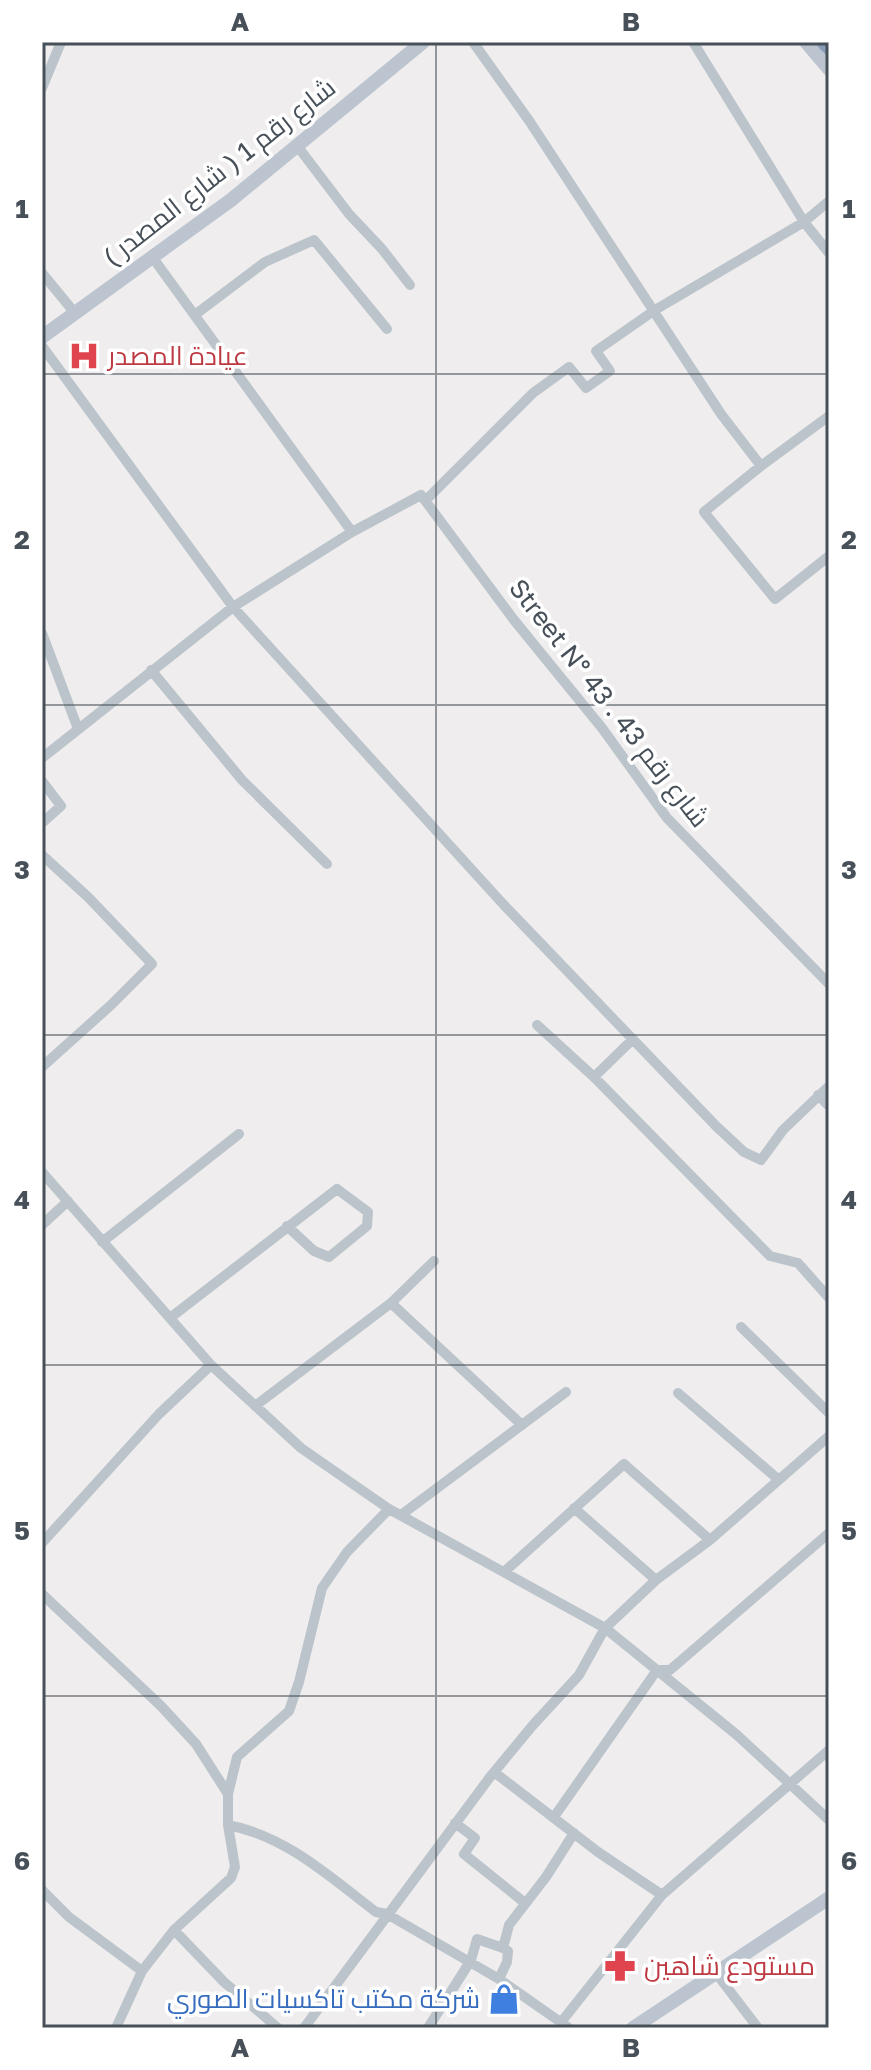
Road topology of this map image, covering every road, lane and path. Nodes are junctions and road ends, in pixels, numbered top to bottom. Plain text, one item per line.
1 (61, 42) edge
2 (423, 42) edge
3 (473, 42) edge
4 (693, 42) edge
5 (806, 42) edge
6 (829, 69) edge
7 (42, 88) edge
8 (298, 147) junction
9 (829, 201) edge
10 (804, 222) junction
11 (829, 253) edge
12 (153, 258) junction
13 (42, 273) edge
14 (410, 285) dead end
15 (655, 310) junction
16 (74, 312) junction
17 (196, 314) junction
18 (387, 329) dead end
19 (42, 337) edge
20 (42, 346) edge
21 (829, 416) edge
22 (761, 466) junction
23 (426, 500) junction
24 (352, 532) junction
25 (829, 556) edge
26 (233, 607) junction
27 (42, 633) edge
28 (151, 670) junction
29 (78, 729) junction
30 (42, 758) edge
31 (42, 781) edge
32 (42, 823) edge
33 (42, 855) edge
34 (327, 864) dead end
35 (829, 984) edge
36 (537, 1025) dead end
37 (633, 1039) junction
38 (42, 1067) edge
39 (594, 1077) junction
40 (829, 1086) edge
41 (818, 1095) junction
42 (829, 1106) edge
43 (239, 1134) dead end
44 (42, 1172) edge
45 (68, 1201) junction
46 (42, 1225) edge
47 (287, 1226) junction
48 (102, 1242) junction
49 (434, 1261) dead end
50 (829, 1298) edge
51 (391, 1303) junction
52 (170, 1318) junction
53 (741, 1327) dead end
54 (211, 1365) junction
55 (566, 1392) dead end
56 (678, 1393) dead end
57 (255, 1406) junction
58 (829, 1413) edge
59 (522, 1425) junction
60 (829, 1436) edge
61 (779, 1480) junction
62 (574, 1508) junction
63 (389, 1509) junction
64 (401, 1515) junction
65 (829, 1533) edge
66 (710, 1540) junction
67 (42, 1543) edge
68 (504, 1572) junction
69 (656, 1580) junction
70 (42, 1594) edge
71 (605, 1628) junction
72 (657, 1670) junction
73 (829, 1750) edge
74 (494, 1772) junction
75 (792, 1784) junction
76 (228, 1794) junction
77 (554, 1817) junction
78 (829, 1820) edge
79 (455, 1823) junction
80 (228, 1825) junction
81 (574, 1833) junction
82 (42, 1890) edge
83 (662, 1895) junction
84 (829, 1898) edge
85 (525, 1903) junction
86 (387, 1914) junction
87 (174, 1930) junction
88 (503, 1948) junction
89 (468, 1962) junction
90 (142, 1971) junction
91 (716, 1973) junction
92 (499, 1979) junction
93 (565, 2024) edge
94 (116, 2028) edge
95 (278, 2028) edge
96 (304, 2028) edge
97 (428, 2028) edge
98 (633, 2028) edge
99 (758, 2028) edge

1 - 7 street
2 - 8 street, شارع رقم 1 ( شارع المصدر )
3 - 15 street
4 - 10 street
5 - 6 street
8 - 12 street, شارع رقم 1 ( شارع المصدر )
8 - 14 street
9 - 10 street
10 - 11 street
10 - 15 street
12 - 16 street, شارع رقم 1 ( شارع المصدر )
12 - 17 street
13 - 16 street
15 - 22 street
15 - 23 street
16 - 19 street, شارع رقم 1 ( شارع المصدر )
17 - 18 street
17 - 24 street
20 - 26 street
21 - 22 street
22 - 25 street
23 - 24 street
23 - 35 street, Street N° 43 . شارع رقم 43
24 - 26 street
26 - 28 street
26 - 37 street
27 - 29 street
28 - 29 street
28 - 34 street
29 - 30 street
31 - 32 street
33 - 38 street
36 - 39 street
37 - 39 street
37 - 41 street
39 - 50 street
40 - 41 street
41 - 42 street
43 - 48 street
44 - 45 street
45 - 46 street
45 - 48 street
47 - 47 street
47 - 52 street
48 - 52 street
49 - 51 street
51 - 57 street
51 - 59 street
52 - 54 street
53 - 58 street
54 - 57 street
54 - 67 street
55 - 59 street
56 - 61 street
57 - 63 street
59 - 64 street
60 - 61 street
61 - 66 street
62 - 66 street
62 - 68 street
62 - 69 street
63 - 64 street
63 - 76 street
64 - 68 street
65 - 72 street
66 - 69 street
68 - 71 street
69 - 71 street
70 - 76 street
71 - 72 street
71 - 74 street
72 - 75 street
72 - 77 street
73 - 75 street
74 - 77 street
74 - 79 street
75 - 78 street
75 - 83 street
76 - 80 street
77 - 81 street
79 - 85 street
79 - 86 street
80 - 86 street
80 - 87 street
81 - 83 street
81 - 85 street
82 - 90 street
83 - 93 street
84 - 91 street
85 - 88 street
86 - 89 street
86 - 96 street
87 - 90 street
87 - 95 street
88 - 89 street
88 - 92 street
89 - 92 street
89 - 97 street
90 - 94 street
91 - 98 street
91 - 99 street
92 - 93 street

